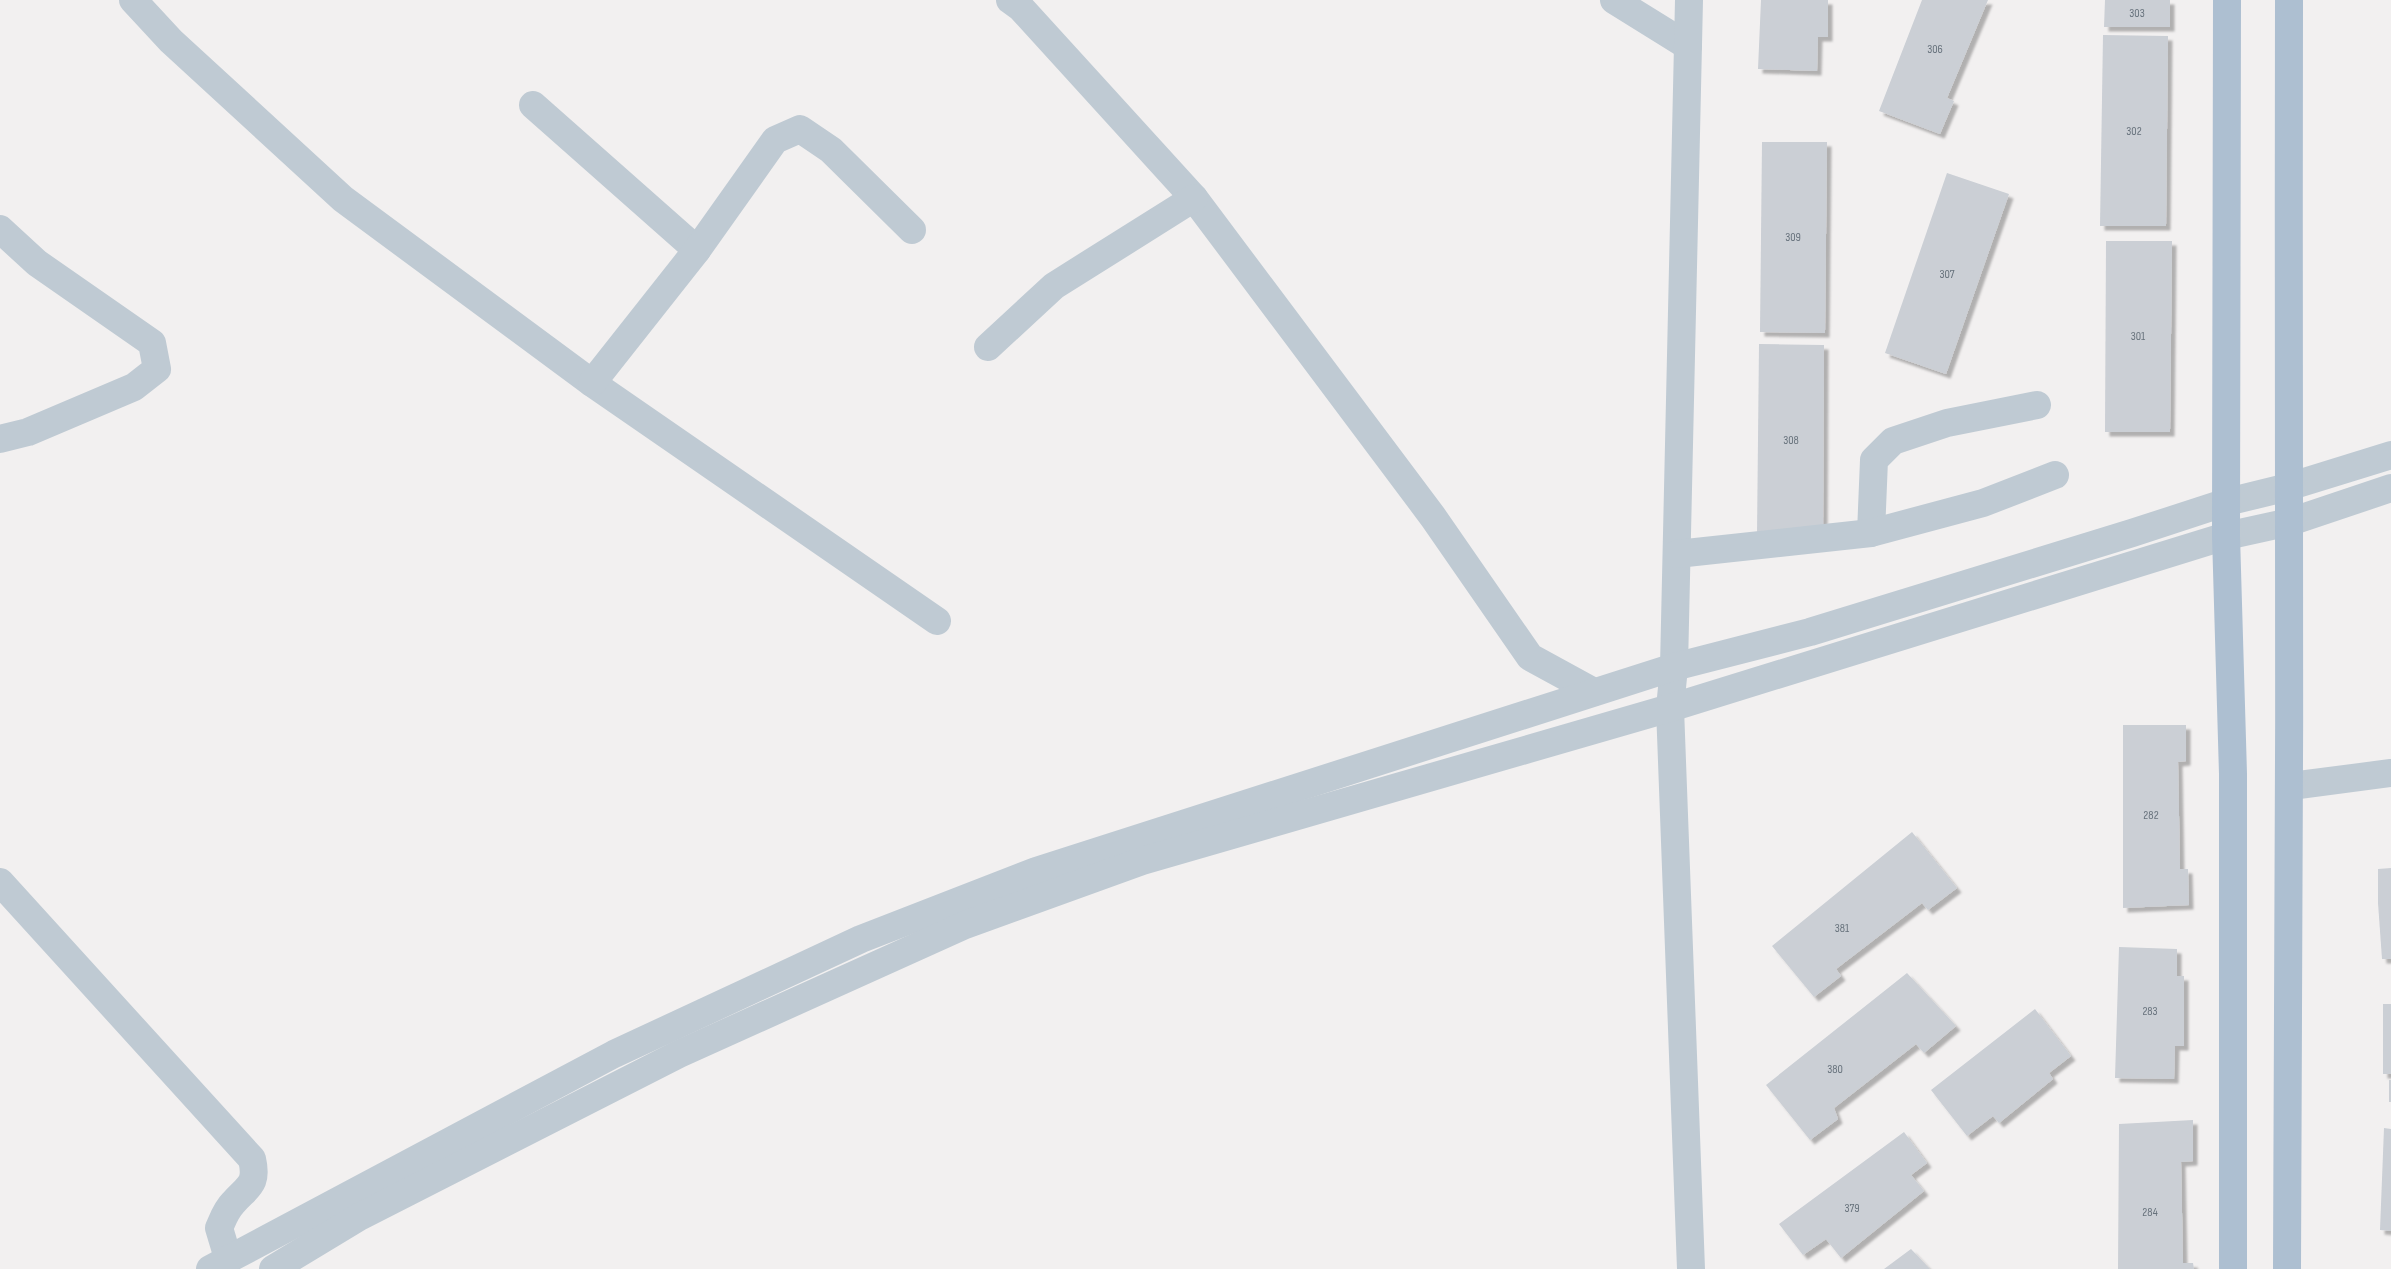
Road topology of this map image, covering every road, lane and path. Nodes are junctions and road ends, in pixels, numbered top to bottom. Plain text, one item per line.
1 (133, 0) edge
2 (1010, 0) edge
3 (1614, 0) edge
4 (1689, 0) edge
5 (2227, 0) edge
6 (2289, 0) edge
7 (1688, 46) junction
8 (534, 105) dead end
9 (1194, 198) junction
10 (0, 229) edge
11 (912, 230) dead end
12 (697, 250) junction
13 (988, 347) dead end
14 (592, 384) junction
15 (2037, 404) dead end
16 (0, 439) edge
17 (2391, 455) edge
18 (2055, 475) dead end
19 (2288, 487) junction
20 (2391, 488) edge
21 (2226, 502) junction
22 (2290, 522) junction
23 (1871, 533) junction
24 (2226, 536) junction
25 (1677, 554) junction
26 (937, 621) dead end
27 (1674, 667) junction
28 (1594, 692) junction
29 (1670, 708) junction
30 (2391, 774) edge
31 (2290, 786) junction
32 (5, 899) edge
33 (219, 1263) edge
34 (273, 1269) edge
35 (1691, 1269) edge
36 (2233, 1269) edge
37 (2287, 1269) edge

1 - 14 street
2 - 9 street
3 - 7 street
4 - 7 street
5 - 21 main road
6 - 19 main road
7 - 25 street
8 - 12 street
9 - 13 street
9 - 28 street
10 - 16 street
11 - 12 street
12 - 14 street
14 - 26 street
15 - 23 street
17 - 19 street
18 - 23 street
19 - 21 street
19 - 22 main road
20 - 22 street
21 - 24 main road
21 - 27 street
22 - 24 street
22 - 31 main road
23 - 25 street
24 - 29 street
24 - 36 main road
25 - 27 street
27 - 28 street
27 - 29 street
28 - 33 street
29 - 34 street
29 - 35 street
30 - 31 street
31 - 37 main road
32 - 33 street

